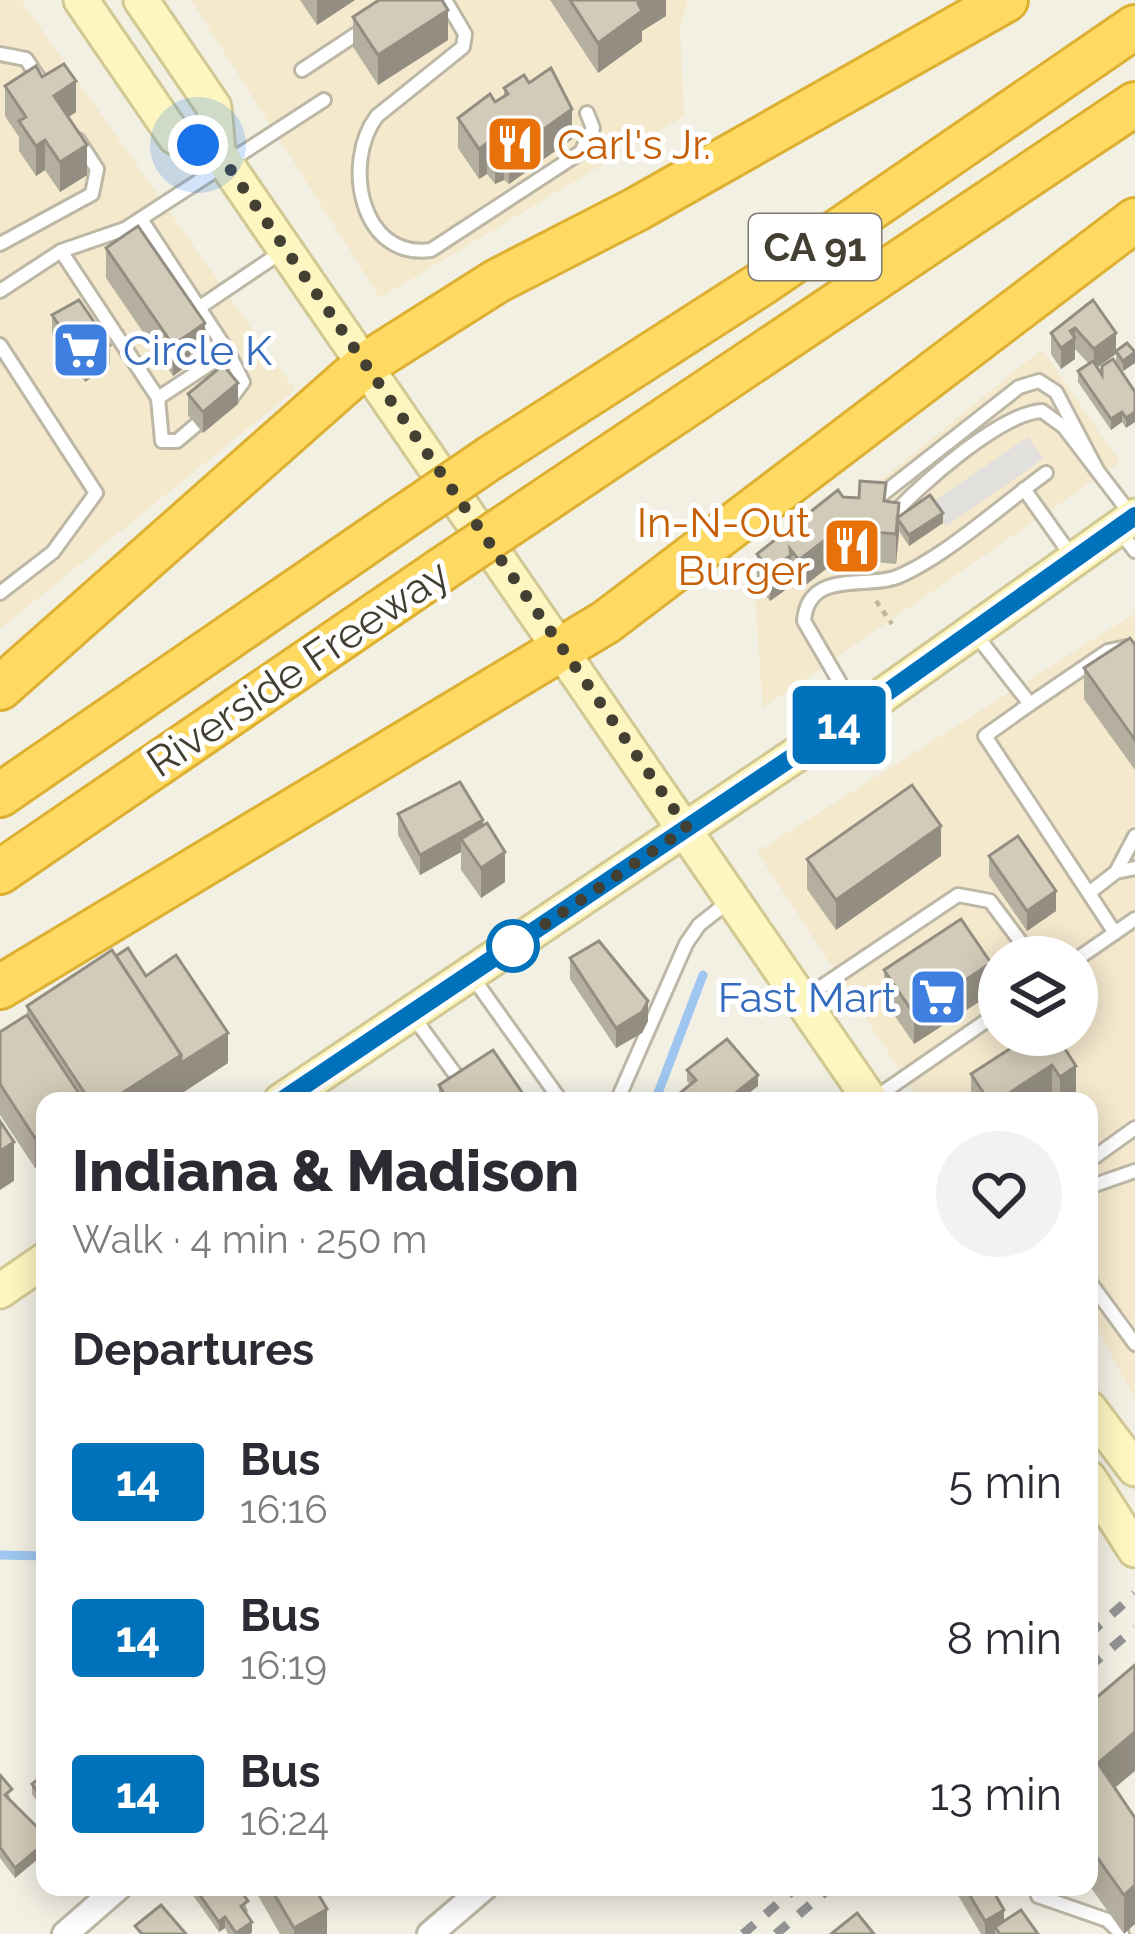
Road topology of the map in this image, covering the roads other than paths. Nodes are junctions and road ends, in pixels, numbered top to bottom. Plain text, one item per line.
1 (81, 0) edge
2 (141, 0) edge
3 (445, 0) edge
4 (1006, 0) edge
5 (373, 23) edge
6 (1135, 27) edge
7 (0, 54) edge
8 (302, 70) dead end
9 (44, 86) edge
10 (324, 100) dead end
11 (1135, 104) edge
12 (587, 113) dead end
13 (65, 119) edge
14 (222, 157) junction
15 (141, 219) junction
16 (1135, 220) edge
17 (0, 244) edge
18 (286, 249) junction
19 (61, 250) junction
20 (0, 291) edge
21 (200, 308) junction
22 (0, 345) edge
23 (228, 352) junction
24 (366, 364) junction
25 (232, 397) edge
26 (158, 398) junction
27 (196, 425) edge
28 (1096, 468) junction
29 (1046, 473) dead end
30 (1024, 489) junction
31 (864, 507) edge
32 (1130, 528) edge
33 (888, 532) edge
34 (1074, 559) junction
35 (883, 563) dead end
36 (882, 582) junction
37 (0, 593) edge
38 (972, 630) junction
39 (563, 650) junction
40 (1135, 652) edge
41 (0, 688) edge
42 (1030, 704) junction
43 (858, 713) junction
44 (0, 794) edge
45 (687, 828) junction
46 (1135, 836) edge
47 (1135, 868) edge
48 (0, 872) edge
49 (1116, 872) junction
50 (1089, 893) junction
51 (734, 898) junction
52 (1135, 919) edge
53 (1115, 933) junction
54 (1016, 936) edge
55 (1098, 944) edge
56 (471, 974) junction
57 (0, 987) edge
58 (802, 1000) junction
59 (411, 1014) junction
60 (978, 1027) edge
61 (294, 1092) edge
62 (462, 1092) edge
63 (555, 1092) edge
64 (621, 1092) edge
65 (865, 1092) edge
66 (884, 1092) edge
67 (1135, 1128) edge
68 (1098, 1155) edge
69 (1135, 1171) edge
70 (1098, 1184) edge
71 (36, 1266) edge
72 (0, 1291) edge
73 (1098, 1293) edge
74 (1135, 1344) edge
75 (1098, 1420) edge
76 (1135, 1469) edge
77 (1098, 1492) edge
78 (1135, 1550) edge
79 (109, 1896) edge
80 (474, 1896) edge
81 (1038, 1896) dead end
82 (65, 1934) edge
83 (430, 1934) edge
84 (1122, 1934) edge

1 - 14 main road
2 - 14 main road
3 - 12 lane
4 - 24 highway
5 - 8 lane
6 - 44 highway, Riverside Freeway / CA 91, bridge
7 - 9 lane
10 - 14 lane
11 - 48 highway, Riverside Freeway / CA 91, bridge
13 - 17 lane
14 - 15 lane
14 - 18 main road
15 - 19 lane
15 - 21 lane
16 - 39 highway
18 - 21 lane
18 - 24 main road
19 - 20 lane
19 - 26 lane
21 - 23 lane
22 - 37 lane
23 - 25 lane
23 - 26 lane
24 - 39 main road
24 - 41 highway
26 - 27 lane
28 - 31 lane
28 - 32 lane
28 - 33 lane
29 - 30 lane
30 - 34 lane
30 - 36 lane
32 - 34 main road
34 - 38 main road
35 - 36 lane
36 - 43 lane
38 - 42 lane
38 - 43 main road
39 - 45 main road
39 - 57 highway
40 - 42 lane
42 - 50 lane
43 - 45 main road
45 - 51 main road
45 - 56 main road
46 - 49 lane
47 - 49 lane
49 - 50 lane
50 - 53 lane
51 - 58 main road
51 - 64 lane
52 - 53 lane
53 - 55 lane
54 - 58 lane
56 - 59 main road
56 - 63 lane
58 - 65 main road
59 - 61 main road
59 - 62 lane
60 - 66 lane
67 - 68 lane
69 - 70 lane
71 - 72 main road
73 - 74 lane
75 - 76 main road
77 - 78 main road
79 - 82 street
80 - 83 street
81 - 84 lane

